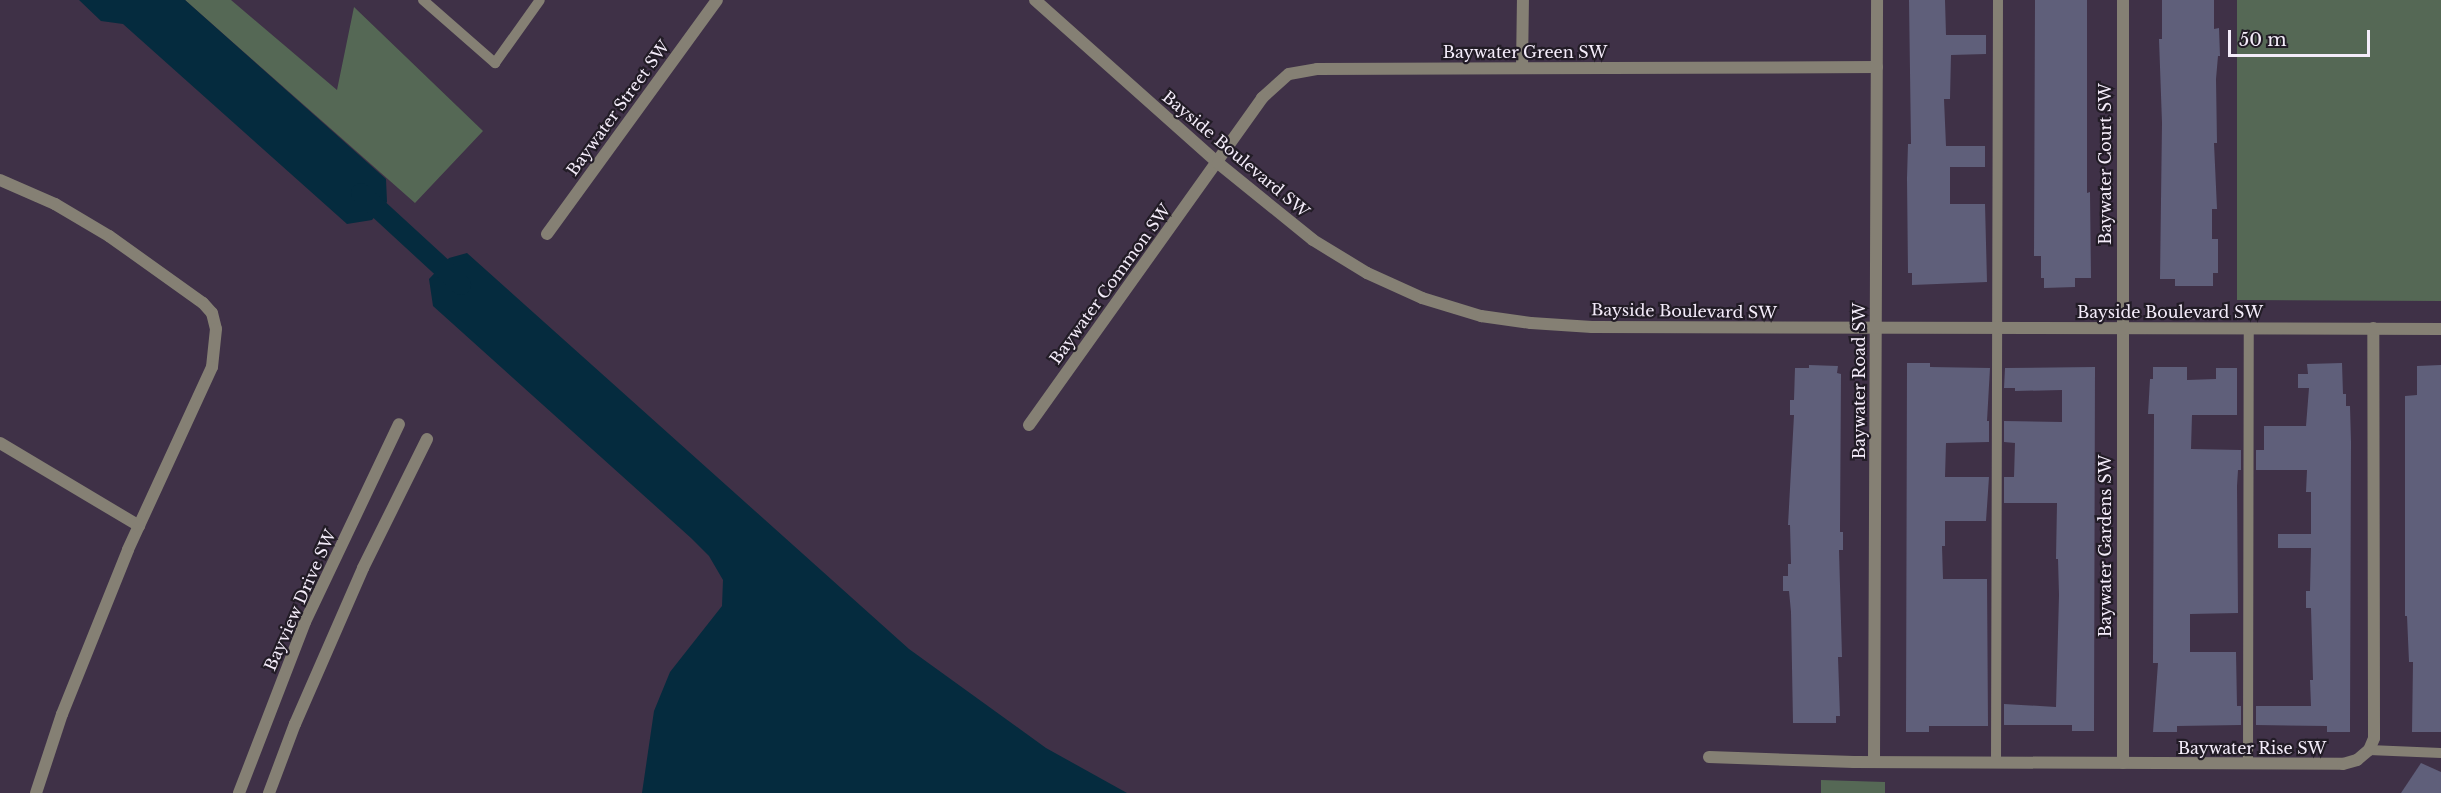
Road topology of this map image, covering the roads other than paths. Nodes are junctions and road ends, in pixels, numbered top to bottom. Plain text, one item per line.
1 (423, 0) edge
2 (540, 0) edge
3 (717, 0) edge
4 (1035, 0) edge
5 (1523, 0) edge
6 (1877, 0) edge
7 (1998, 0) edge
8 (2122, 0) edge
9 (1048, 5) edge
10 (1877, 67) junction
11 (1522, 68) junction
12 (1218, 163) junction
13 (0, 180) edge
14 (547, 234) dead end
15 (2248, 328) junction
16 (2373, 328) junction
17 (2441, 328) edge
18 (1876, 329) junction
19 (1997, 329) junction
20 (2121, 329) junction
21 (399, 424) dead end
22 (1029, 425) dead end
23 (427, 439) dead end
24 (0, 443) edge
25 (139, 526) junction
26 (2369, 750) junction
27 (2441, 753) edge
28 (1709, 757) dead end
29 (1874, 762) junction
30 (1996, 763) junction
31 (2122, 764) junction
32 (2248, 764) junction
33 (36, 793) edge
34 (239, 793) edge
35 (269, 793) edge

1 - 2 lane
3 - 14 street, Baywater Street SW
4 - 9 street, Bayside Boulevard SW
5 - 11 street
6 - 10 street, Baywater Road SW
7 - 19 lane
8 - 20 street, Baywater Court SW
9 - 12 street, Bayside Boulevard SW
10 - 11 street, Baywater Green SW
10 - 18 street, Baywater Road SW
11 - 12 street, Baywater Green SW
12 - 18 street, Bayside Boulevard SW
12 - 22 street, Baywater Common SW
13 - 25 street
15 - 16 street, Bayside Boulevard SW
15 - 20 street, Bayside Boulevard SW
15 - 32 lane
16 - 17 street, Bayside Boulevard SW
16 - 26 street
18 - 19 street, Bayside Boulevard SW
18 - 29 street, Baywater Road SW
19 - 20 street, Bayside Boulevard SW
19 - 30 lane
20 - 31 street, Baywater Gardens SW
21 - 34 street, Bayview Drive SW
23 - 35 street
24 - 25 street
25 - 33 street
26 - 27 lane
26 - 32 street, Baywater Rise SW
28 - 29 street, Baywater Rise SW
29 - 30 street, Baywater Rise SW
30 - 31 street, Baywater Rise SW
31 - 32 street, Baywater Rise SW

